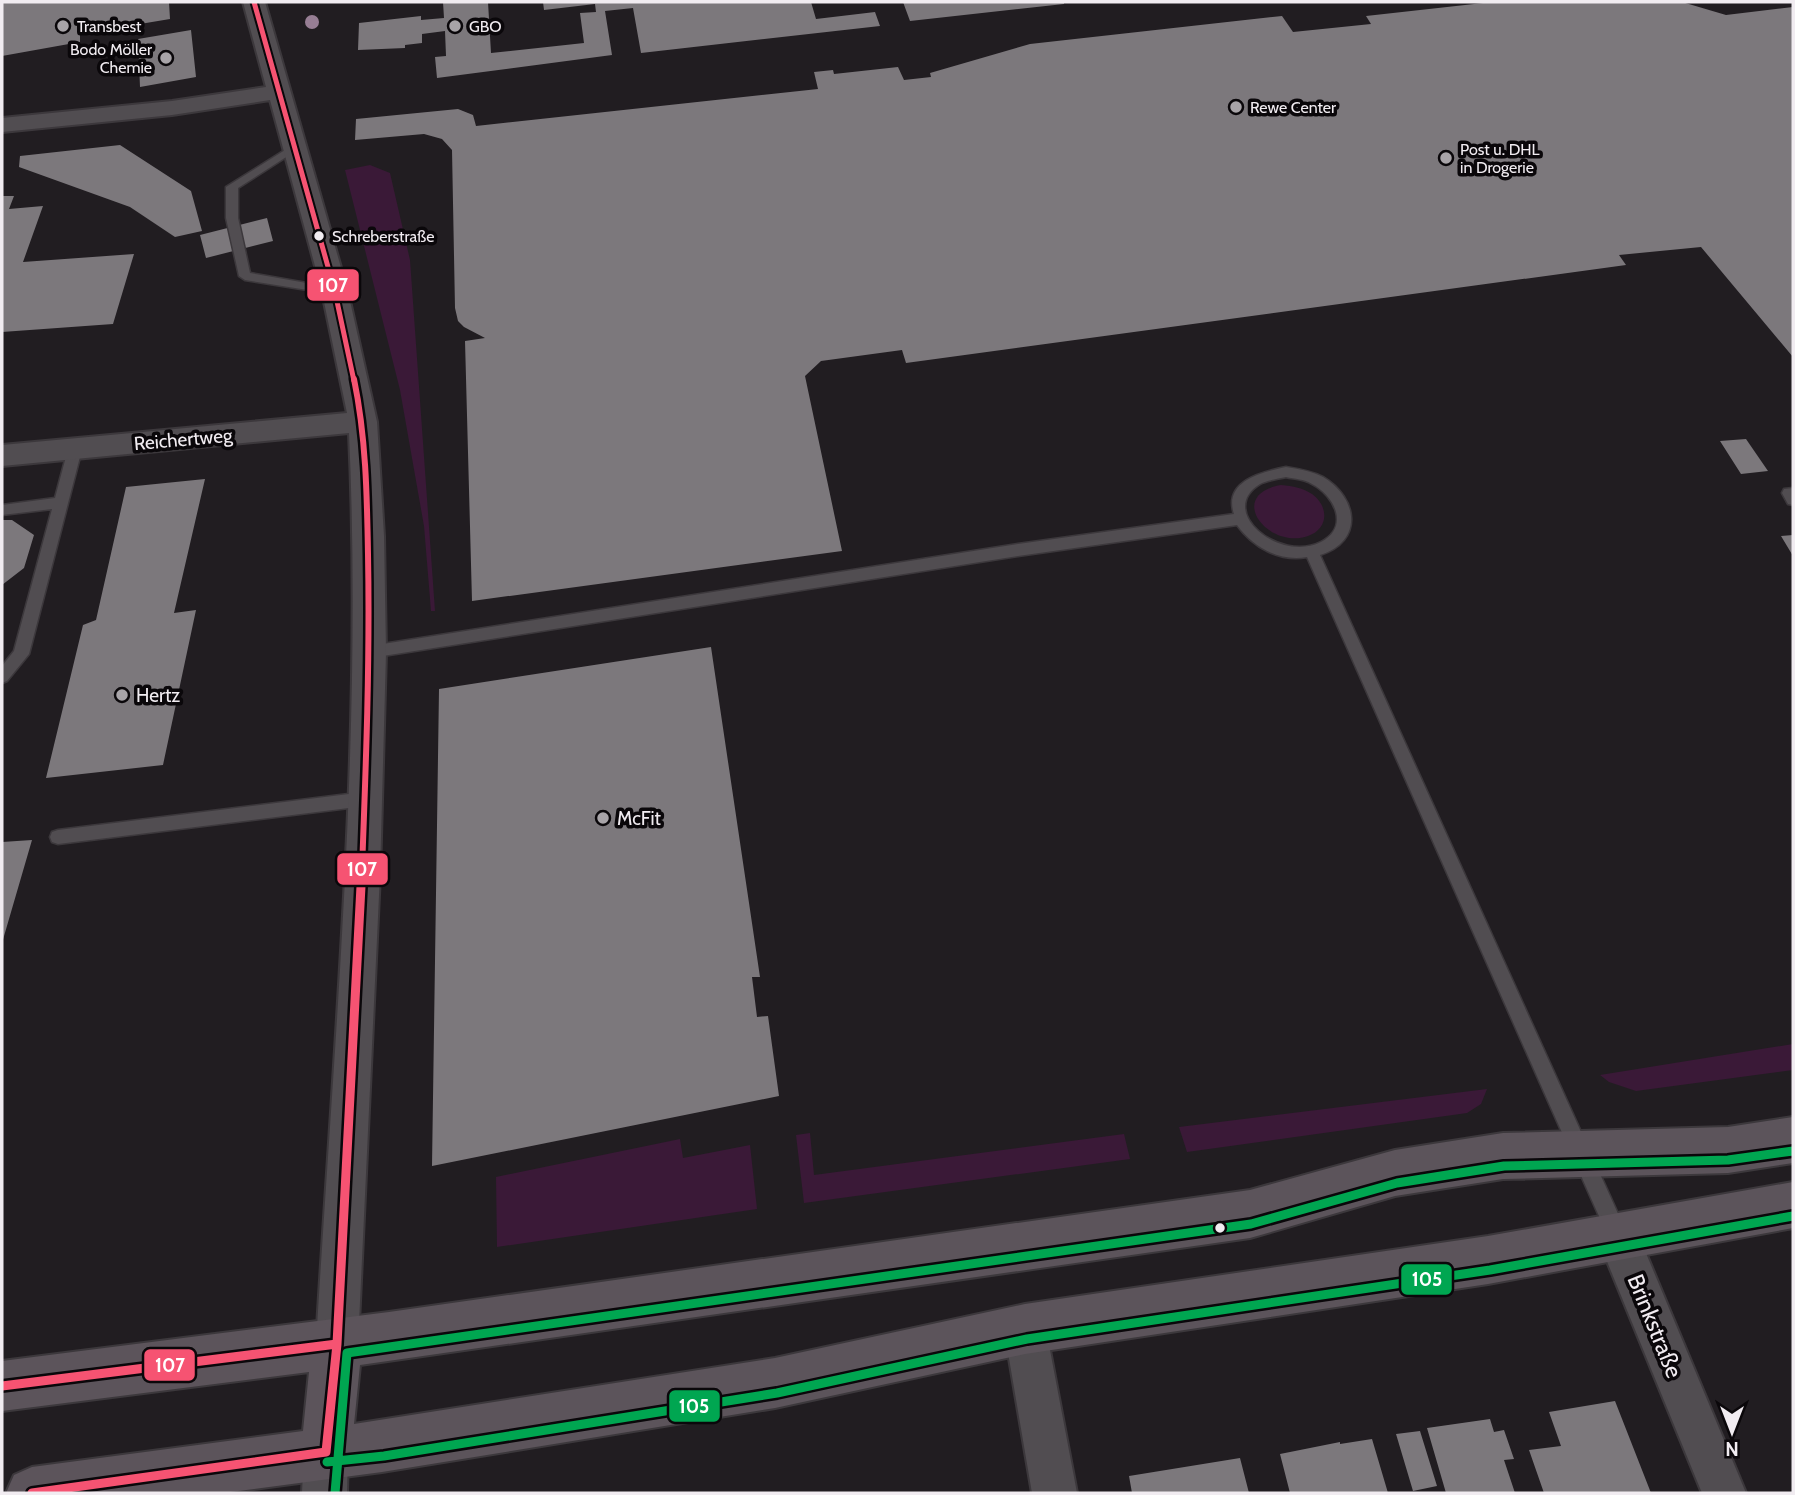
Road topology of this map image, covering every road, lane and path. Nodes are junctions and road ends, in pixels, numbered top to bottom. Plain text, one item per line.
1 (254, 2) edge
2 (279, 92) junction
3 (2, 125) edge
4 (293, 148) junction
5 (335, 292) junction
6 (363, 422) junction
7 (75, 449) junction
8 (2, 456) edge
9 (1793, 493) edge
10 (1793, 500) edge
11 (60, 503) junction
12 (2, 510) edge
13 (1239, 519) junction
14 (1312, 553) junction
15 (370, 652) junction
16 (2, 677) edge
17 (365, 799) junction
18 (58, 837) dead end
19 (1793, 1140) edge
20 (1583, 1153) junction
21 (1793, 1205) edge
22 (1618, 1237) junction
23 (1025, 1329) junction
24 (337, 1344) junction
25 (2, 1386) edge
26 (325, 1473) edge
27 (32, 1493) edge
28 (1055, 1493) edge
29 (1724, 1493) edge

1 - 2 street
2 - 3 street
2 - 4 street
4 - 5 street
4 - 5 lane
5 - 6 street
6 - 7 street, Reichertweg
6 - 15 street
7 - 8 street, Reichertweg
7 - 11 lane
9 - 10 lane
11 - 12 lane
11 - 16 lane
13 - 14 lane
13 - 14 lane
13 - 15 lane
14 - 20 lane
15 - 17 street
17 - 18 lane
17 - 24 street
19 - 20 main road
20 - 22 lane
20 - 24 main road
21 - 22 main road
22 - 23 main road
22 - 29 street, Brinkstraße
23 - 26 main road
23 - 28 street
24 - 25 main road
24 - 26 main road
26 - 27 main road

